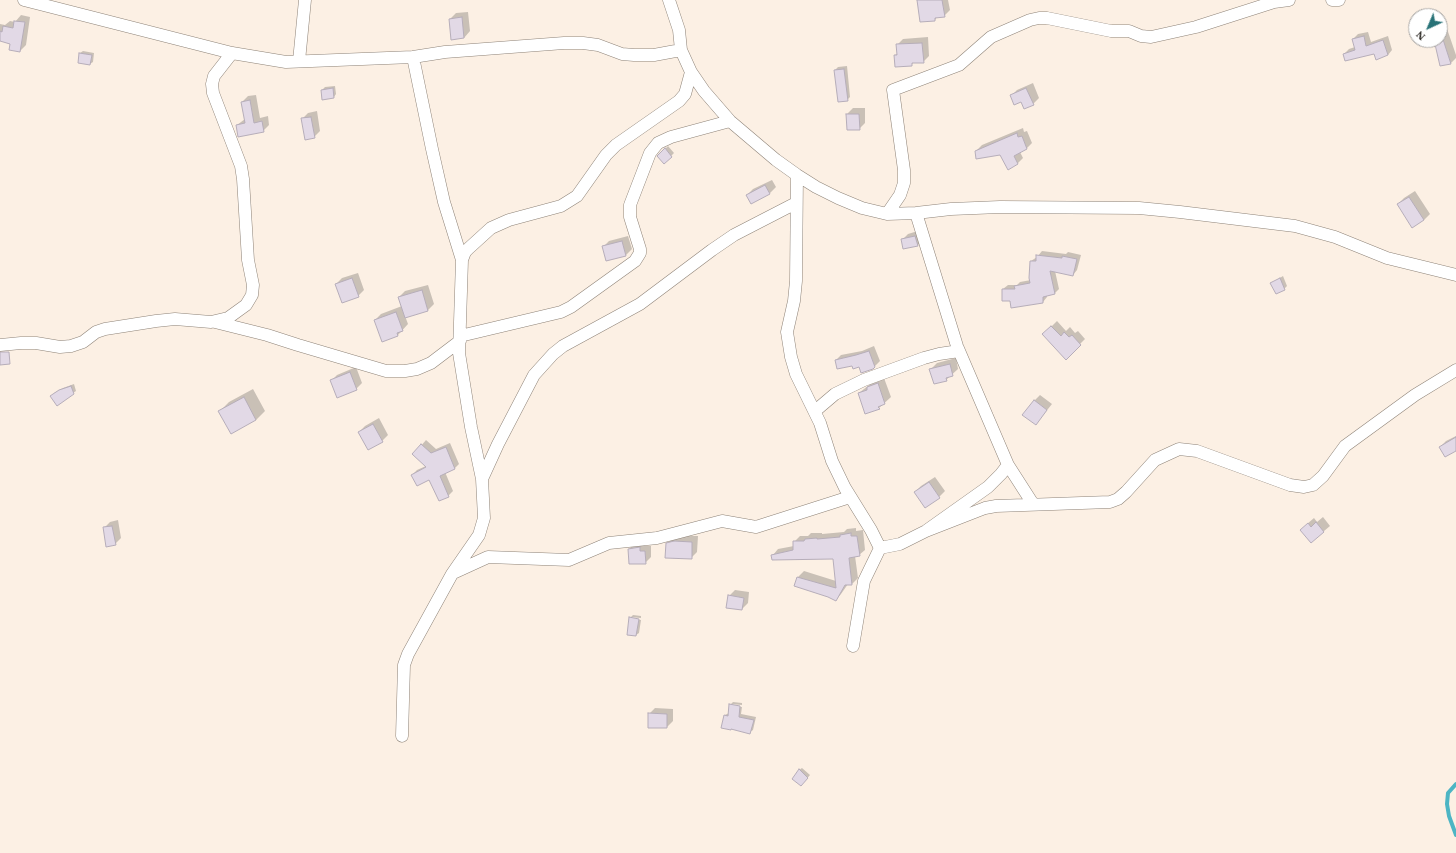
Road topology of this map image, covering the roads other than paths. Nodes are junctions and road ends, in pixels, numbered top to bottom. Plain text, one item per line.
1 (24, 0) edge
2 (305, 0) edge
3 (669, 0) edge
4 (1289, 0) edge
5 (1332, 0) edge
6 (1339, 0) edge
7 (681, 50) junction
8 (232, 52) junction
9 (413, 57) junction
10 (299, 61) junction
11 (691, 72) junction
12 (730, 121) junction
13 (796, 176) junction
14 (796, 203) junction
15 (916, 213) junction
16 (888, 214) junction
17 (462, 260) junction
18 (1456, 275) edge
19 (212, 322) junction
20 (460, 338) junction
21 (0, 345) edge
22 (959, 352) junction
23 (1456, 370) edge
24 (815, 411) junction
25 (1008, 465) junction
26 (482, 478) junction
27 (850, 497) junction
28 (1033, 504) junction
29 (926, 531) junction
30 (880, 548) junction
31 (452, 574) junction
32 (852, 646) dead end
33 (402, 736) dead end

1 - 8 street
2 - 10 street
3 - 7 street
4 - 16 street
5 - 6 street
7 - 9 street
7 - 11 street
8 - 10 street
8 - 19 street
9 - 10 street
9 - 17 street
11 - 12 street
11 - 17 street
12 - 13 street
12 - 20 street
13 - 14 street
13 - 16 street
14 - 24 street
14 - 26 street
15 - 16 street
15 - 18 street
15 - 22 street
17 - 20 street
19 - 20 street
19 - 21 street
20 - 26 street
22 - 24 street
22 - 25 street
23 - 28 street
24 - 27 street
25 - 28 street
25 - 29 street
26 - 31 street
27 - 30 street
27 - 31 street
28 - 29 street
29 - 30 street
30 - 32 street
31 - 33 street

